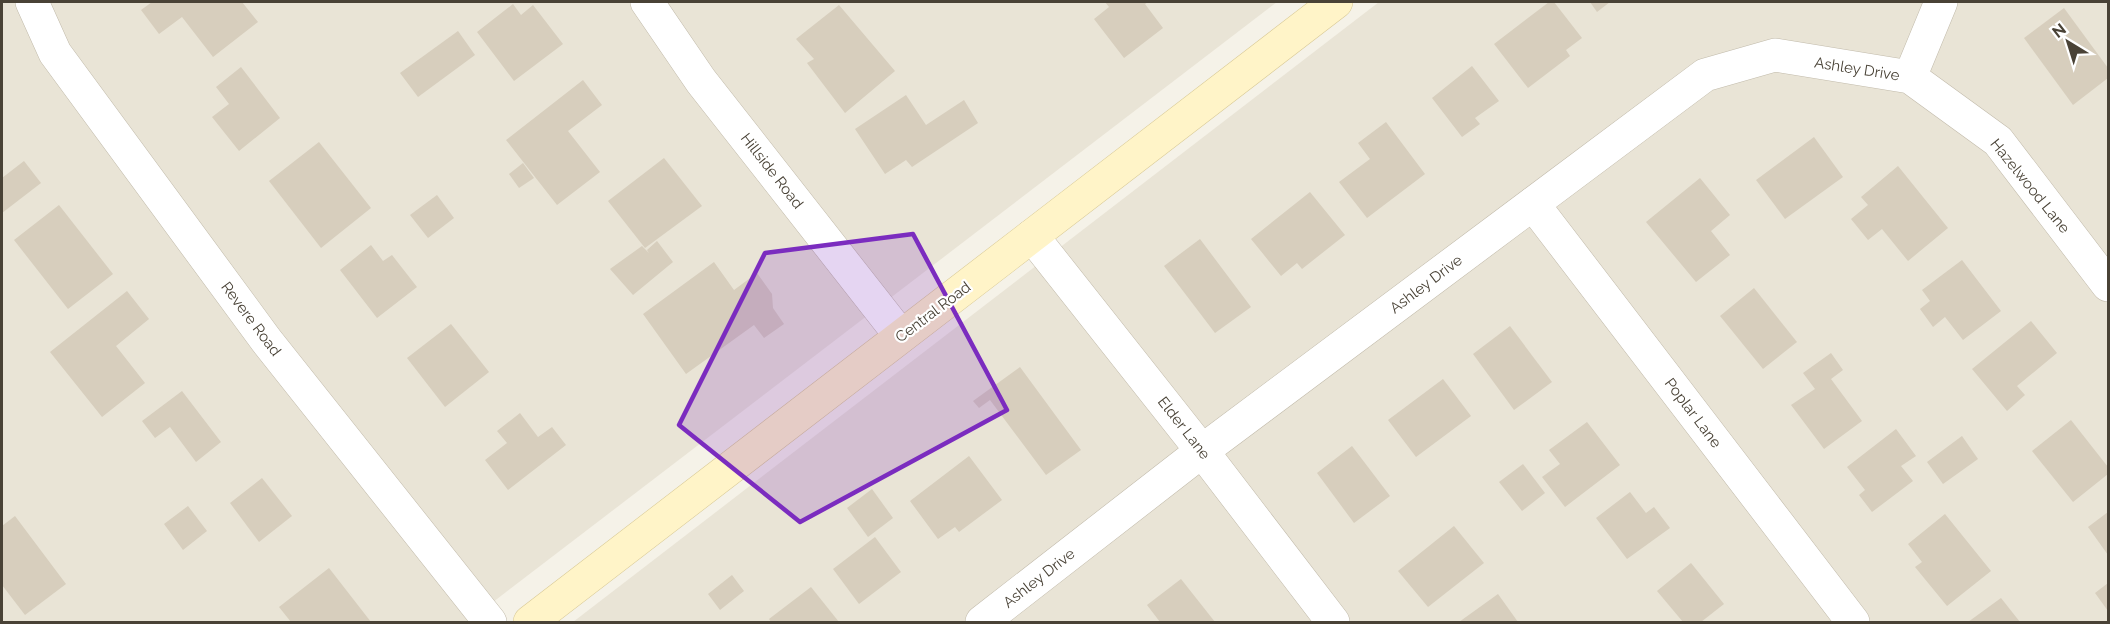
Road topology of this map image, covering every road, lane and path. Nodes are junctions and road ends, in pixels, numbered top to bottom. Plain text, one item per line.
1 (32, 2) edge
2 (647, 2) edge
3 (1941, 2) edge
4 (1323, 5) edge
5 (1910, 77) junction
6 (1533, 204) junction
7 (1032, 236) junction
8 (2109, 285) edge
9 (901, 336) junction
10 (1202, 451) junction
11 (490, 622) edge
12 (530, 622) edge
13 (982, 622) edge
14 (1333, 622) edge
15 (1854, 622) edge

1 - 11 street, Revere Road
2 - 9 street, Hillside Road
3 - 5 street
4 - 7 main road, Central Road
5 - 6 street, Ashley Drive
5 - 8 street, Hazelwood Lane
6 - 10 street, Ashley Drive
6 - 15 street, Poplar Lane
7 - 9 main road, Central Road
7 - 10 street, Elder Lane
9 - 12 main road, Central Road
10 - 13 street, Ashley Drive
10 - 14 street, Elder Lane

